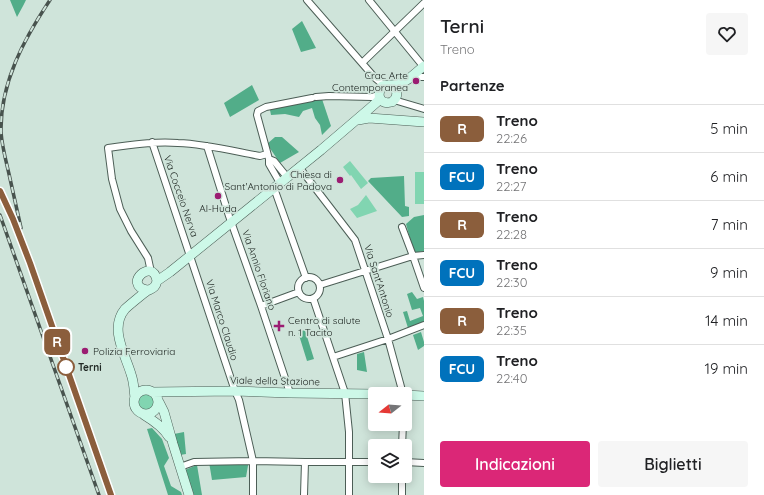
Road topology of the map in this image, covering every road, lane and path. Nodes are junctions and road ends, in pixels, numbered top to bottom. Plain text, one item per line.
1 (307, 0) edge
2 (369, 0) edge
3 (424, 4) edge
4 (395, 32) junction
5 (362, 63) junction
6 (424, 66) edge
7 (424, 77) edge
8 (407, 80) junction
9 (383, 93) junction
10 (396, 97) junction
11 (424, 109) edge
12 (356, 121) junction
13 (424, 122) edge
14 (152, 142) junction
15 (207, 146) junction
16 (268, 157) junction
17 (299, 168) junction
18 (280, 183) junction
19 (231, 222) junction
20 (402, 226) dead end
21 (190, 256) junction
22 (414, 256) junction
23 (424, 256) edge
24 (366, 271) junction
25 (154, 276) junction
26 (306, 278) junction
27 (138, 284) junction
28 (320, 285) junction
29 (424, 288) edge
30 (147, 290) junction
31 (299, 292) junction
32 (313, 298) junction
33 (129, 306) junction
34 (261, 306) junction
35 (424, 325) edge
36 (388, 339) junction
37 (333, 358) junction
38 (131, 373) junction
39 (402, 387) edge
40 (150, 391) junction
41 (235, 391) junction
42 (174, 392) junction
43 (290, 393) junction
44 (345, 393) junction
45 (368, 394) edge
46 (412, 395) edge
47 (424, 396) edge
48 (135, 398) junction
49 (158, 402) junction
50 (164, 412) junction
51 (144, 415) junction
52 (173, 444) junction
53 (253, 461) junction
54 (305, 462) junction
55 (348, 462) junction
56 (368, 462) edge
57 (412, 462) edge
58 (424, 463) edge
59 (180, 467) junction
60 (402, 483) edge
61 (189, 495) edge
62 (253, 495) edge
63 (304, 495) edge
64 (348, 495) edge
65 (402, 495) edge

1 - 5 street
2 - 4 street
3 - 4 street
4 - 5 street
4 - 6 street
5 - 9 street
6 - 8 street
7 - 8 street
8 - 9 street
8 - 10 street
9 - 10 street
9 - 10 street
9 - 12 street
9 - 16 street
10 - 11 street
12 - 13 street
12 - 17 street
14 - 15 street
14 - 21 street, Via Cocceio Nerva
14 - 25 street
15 - 16 street
15 - 19 street, Via Annio Floriano
16 - 18 street
16 - 18 street
17 - 18 street
17 - 24 street, Via Sant'Antonio
18 - 19 street
18 - 26 street
19 - 21 street
19 - 34 street, Via Annio Floriano
20 - 22 street
21 - 25 street
21 - 41 street, Via Marco Claudio
22 - 23 street
22 - 24 street
22 - 29 street
24 - 28 street
24 - 36 street, Via Sant'Antonio
25 - 27 street
25 - 30 street
26 - 28 street
26 - 31 street
27 - 30 street
27 - 33 street
28 - 32 street
30 - 33 street
31 - 32 street
31 - 34 street
32 - 37 street
33 - 38 street
34 - 43 street, Via Annio Floriano
35 - 36 street
36 - 37 street
36 - 39 street, Via Sant'Antonio
37 - 44 street
38 - 40 street
38 - 48 street
40 - 42 street, Viale della Stazione
40 - 48 street
40 - 49 street
41 - 42 street, Viale della Stazione
41 - 43 street, Viale della Stazione
41 - 53 street, Via Marco Claudio
42 - 50 street
43 - 44 street, Viale della Stazione
44 - 45 street, Viale della Stazione
44 - 55 street
46 - 47 street
48 - 51 street
49 - 50 street
49 - 51 street
50 - 52 street
51 - 52 street
52 - 59 street
53 - 54 street
53 - 59 street
53 - 62 street, Via Marco Claudio
54 - 55 street
54 - 63 street
55 - 56 street
55 - 64 street
57 - 58 street
59 - 61 street
60 - 65 street

